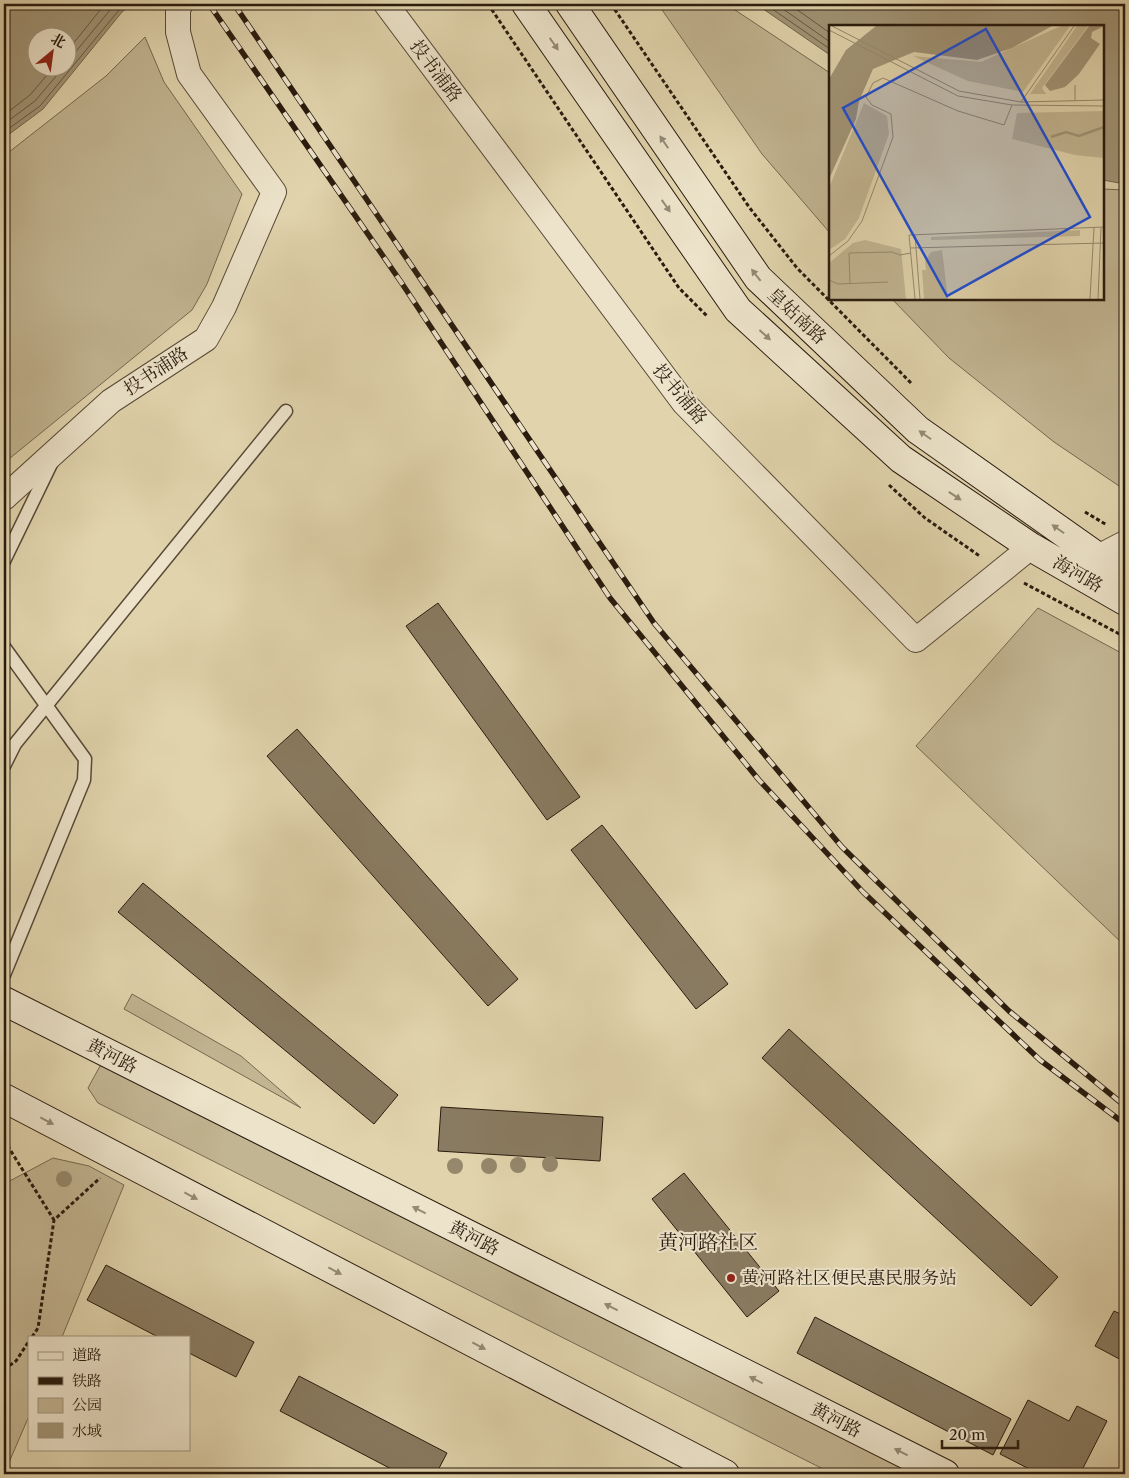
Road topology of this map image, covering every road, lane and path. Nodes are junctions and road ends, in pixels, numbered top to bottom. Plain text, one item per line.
1 (181, 4) edge
2 (386, 4) edge
3 (526, 4) edge
4 (570, 4) edge
5 (611, 4) edge
6 (917, 389) dead end
7 (286, 411) dead end
8 (59, 448) junction
9 (4, 498) edge
10 (1083, 512) dead end
11 (1108, 526) dead end
12 (1125, 543) edge
13 (1031, 547) junction
14 (1098, 557) junction
15 (4, 561) edge
16 (1125, 572) edge
17 (1125, 601) edge
18 (4, 647) edge
19 (46, 706) junction
20 (4, 766) edge
21 (4, 975) edge
22 (7, 1010) edge
23 (4, 1098) edge
24 (4, 1140) edge
25 (121, 1159) junction
26 (54, 1220) junction
27 (33, 1336) edge
28 (28, 1343) edge
29 (4, 1369) edge
30 (725, 1474) edge
31 (945, 1474) edge

1 - 8 street, 投书浦路
2 - 13 street, 投书浦路
3 -> 13 main road, 皇姑南路
14 -> 4 main road, 皇姑南路
5 - 6 path
7 - 19 lane
8 - 9 street, 投书浦路
8 - 15 lane
10 - 11 path
12 - 14 street
13 - 17 main road, 海河路
14 - 16 main road, 海河路
18 - 19 lane
19 - 20 lane
19 - 21 lane
31 -> 22 main road, 黄河路
23 -> 25 main road
24 - 26 path
25 - 26 path
25 -> 30 main road
26 - 27 path
28 - 29 path

